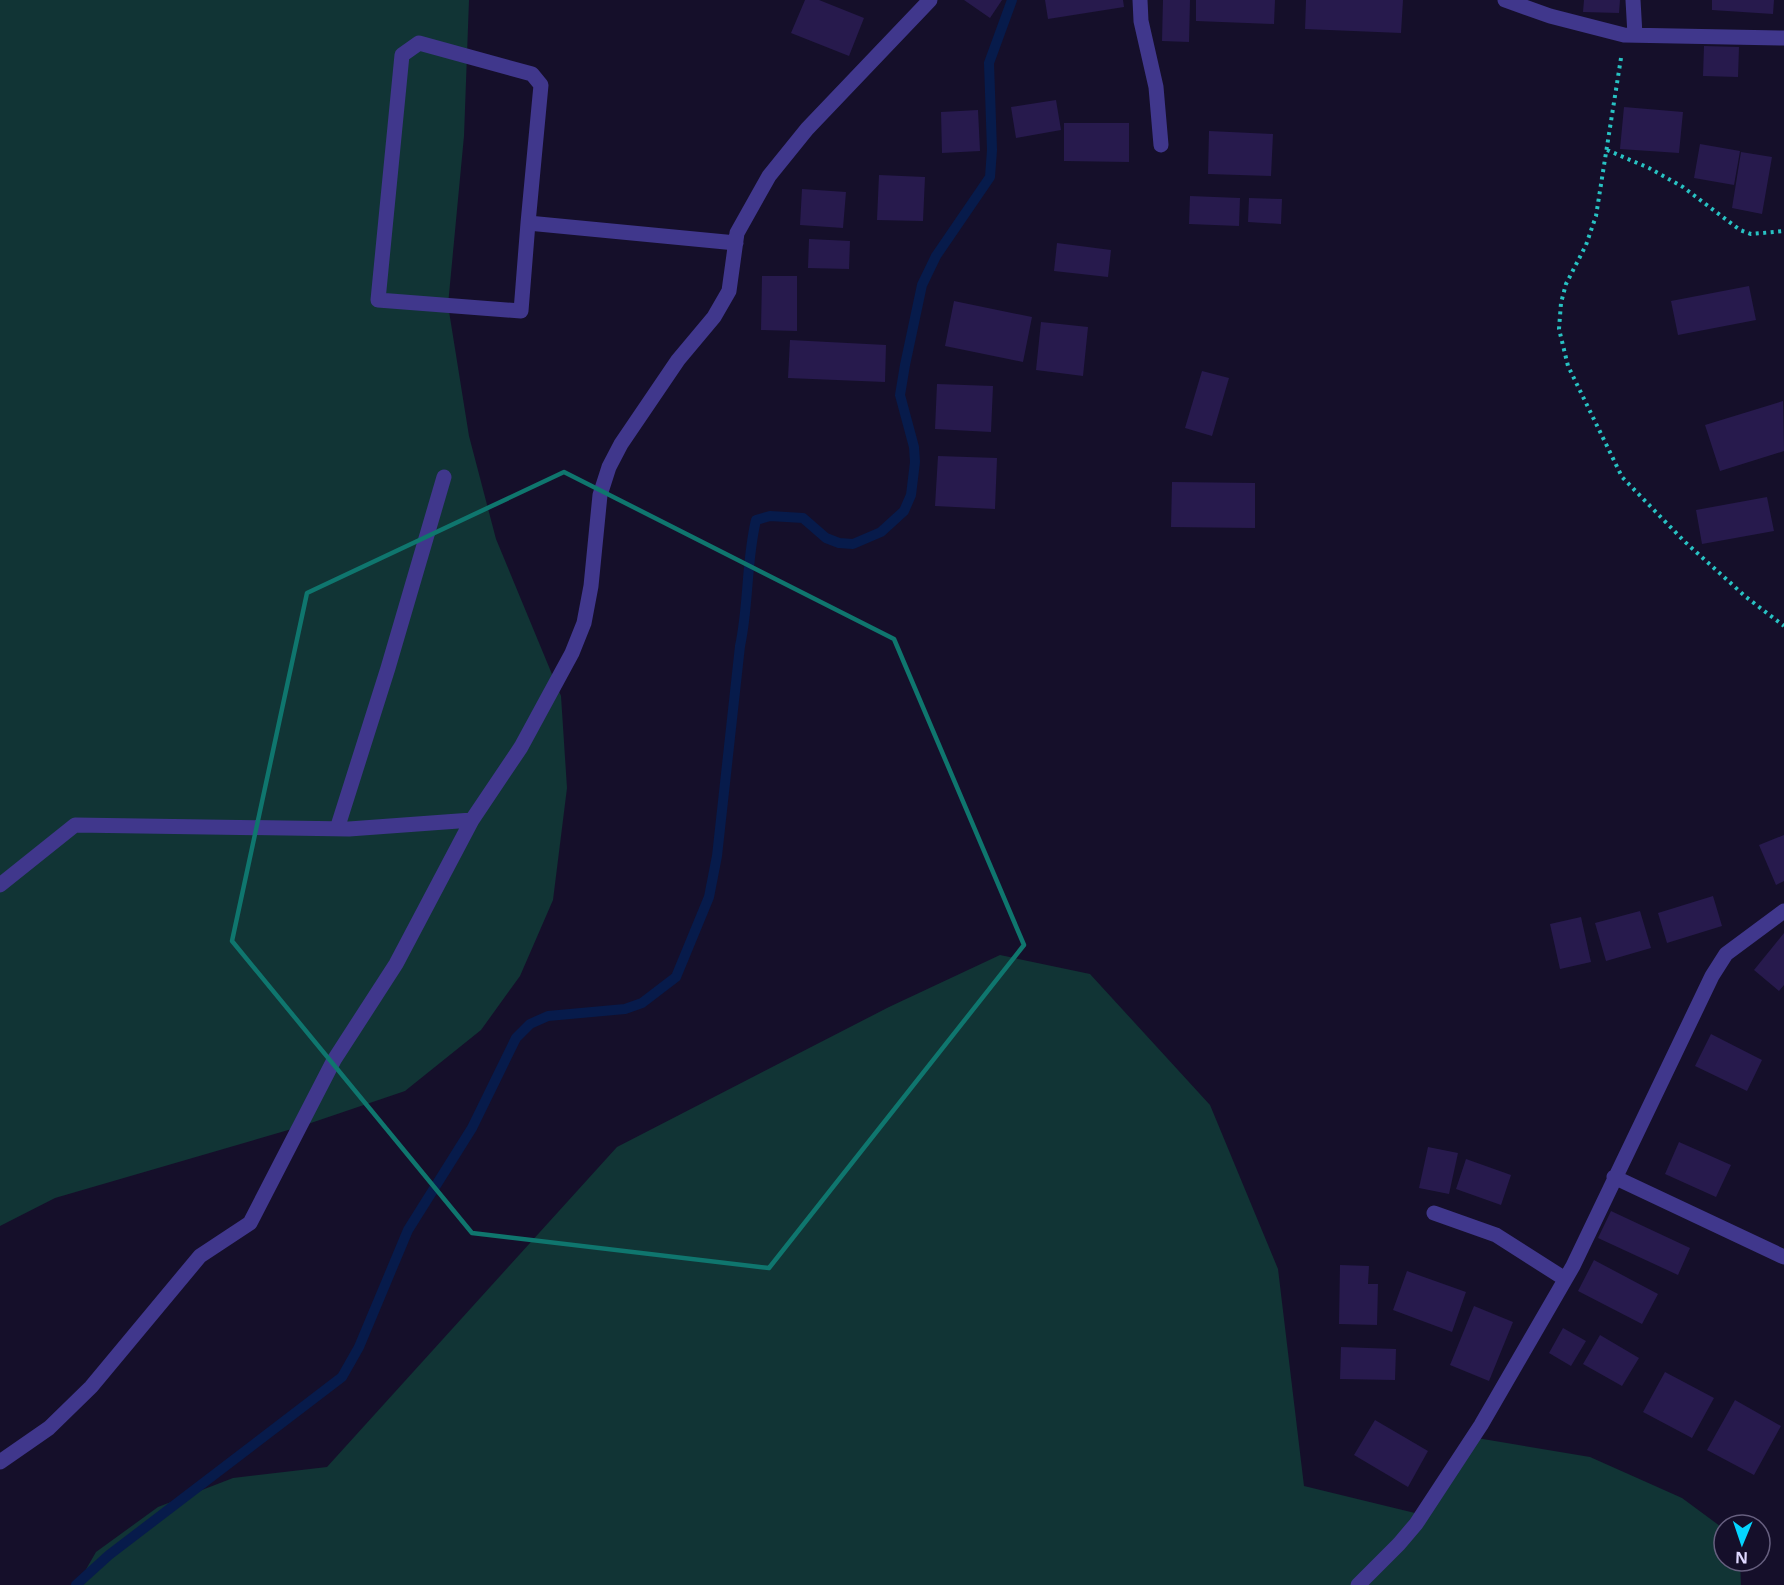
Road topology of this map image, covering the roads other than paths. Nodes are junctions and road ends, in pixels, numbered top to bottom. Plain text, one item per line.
1 (930, 0) edge
2 (1140, 0) edge
3 (1505, 0) edge
4 (1633, 0) edge
5 (1630, 35) junction
6 (1784, 38) edge
7 (1161, 145) dead end
8 (528, 223) junction
9 (736, 243) junction
10 (444, 477) dead end
11 (472, 820) junction
12 (337, 829) junction
13 (0, 885) edge
14 (1784, 911) edge
15 (1614, 1177) junction
16 (1434, 1213) dead end
17 (1784, 1257) edge
18 (1565, 1279) junction
19 (0, 1462) edge
20 (1358, 1585) edge

1 - 9 street
2 - 7 street
3 - 5 street
4 - 5 street
5 - 6 street
8 - 8 street
8 - 9 street
9 - 11 street
10 - 12 street
11 - 12 street
11 - 19 street
12 - 13 street
14 - 15 street
15 - 17 street
15 - 18 street
16 - 18 street
18 - 20 street

